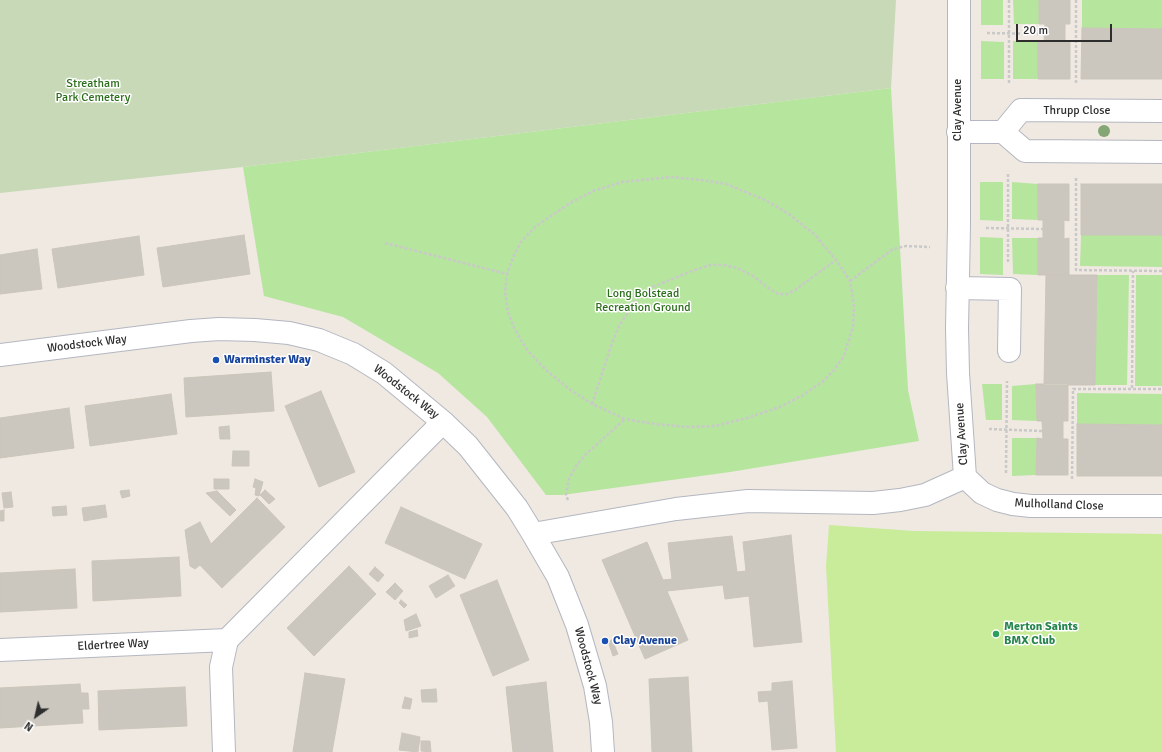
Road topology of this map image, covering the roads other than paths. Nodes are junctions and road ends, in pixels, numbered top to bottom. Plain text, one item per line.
1 (959, 0) edge
2 (1162, 111) edge
3 (958, 132) junction
4 (1003, 132) junction
5 (1162, 152) edge
6 (957, 288) junction
7 (1009, 351) dead end
8 (0, 355) edge
9 (443, 422) junction
10 (965, 477) junction
11 (1162, 506) edge
12 (533, 534) junction
13 (227, 640) junction
14 (0, 650) edge
15 (224, 752) edge
16 (603, 752) edge

1 - 3 street, Clay Avenue
2 - 4 street, Thrupp Close
3 - 4 street
3 - 6 street, Clay Avenue
4 - 5 street
6 - 7 street
6 - 10 street, Clay Avenue
8 - 9 street, Woodstock Way
9 - 12 street, Woodstock Way
9 - 13 street
10 - 11 street, Mulholland Close
10 - 12 street, Clay Avenue
12 - 16 street, Woodstock Way
13 - 14 street, Eldertree Way
13 - 15 street

